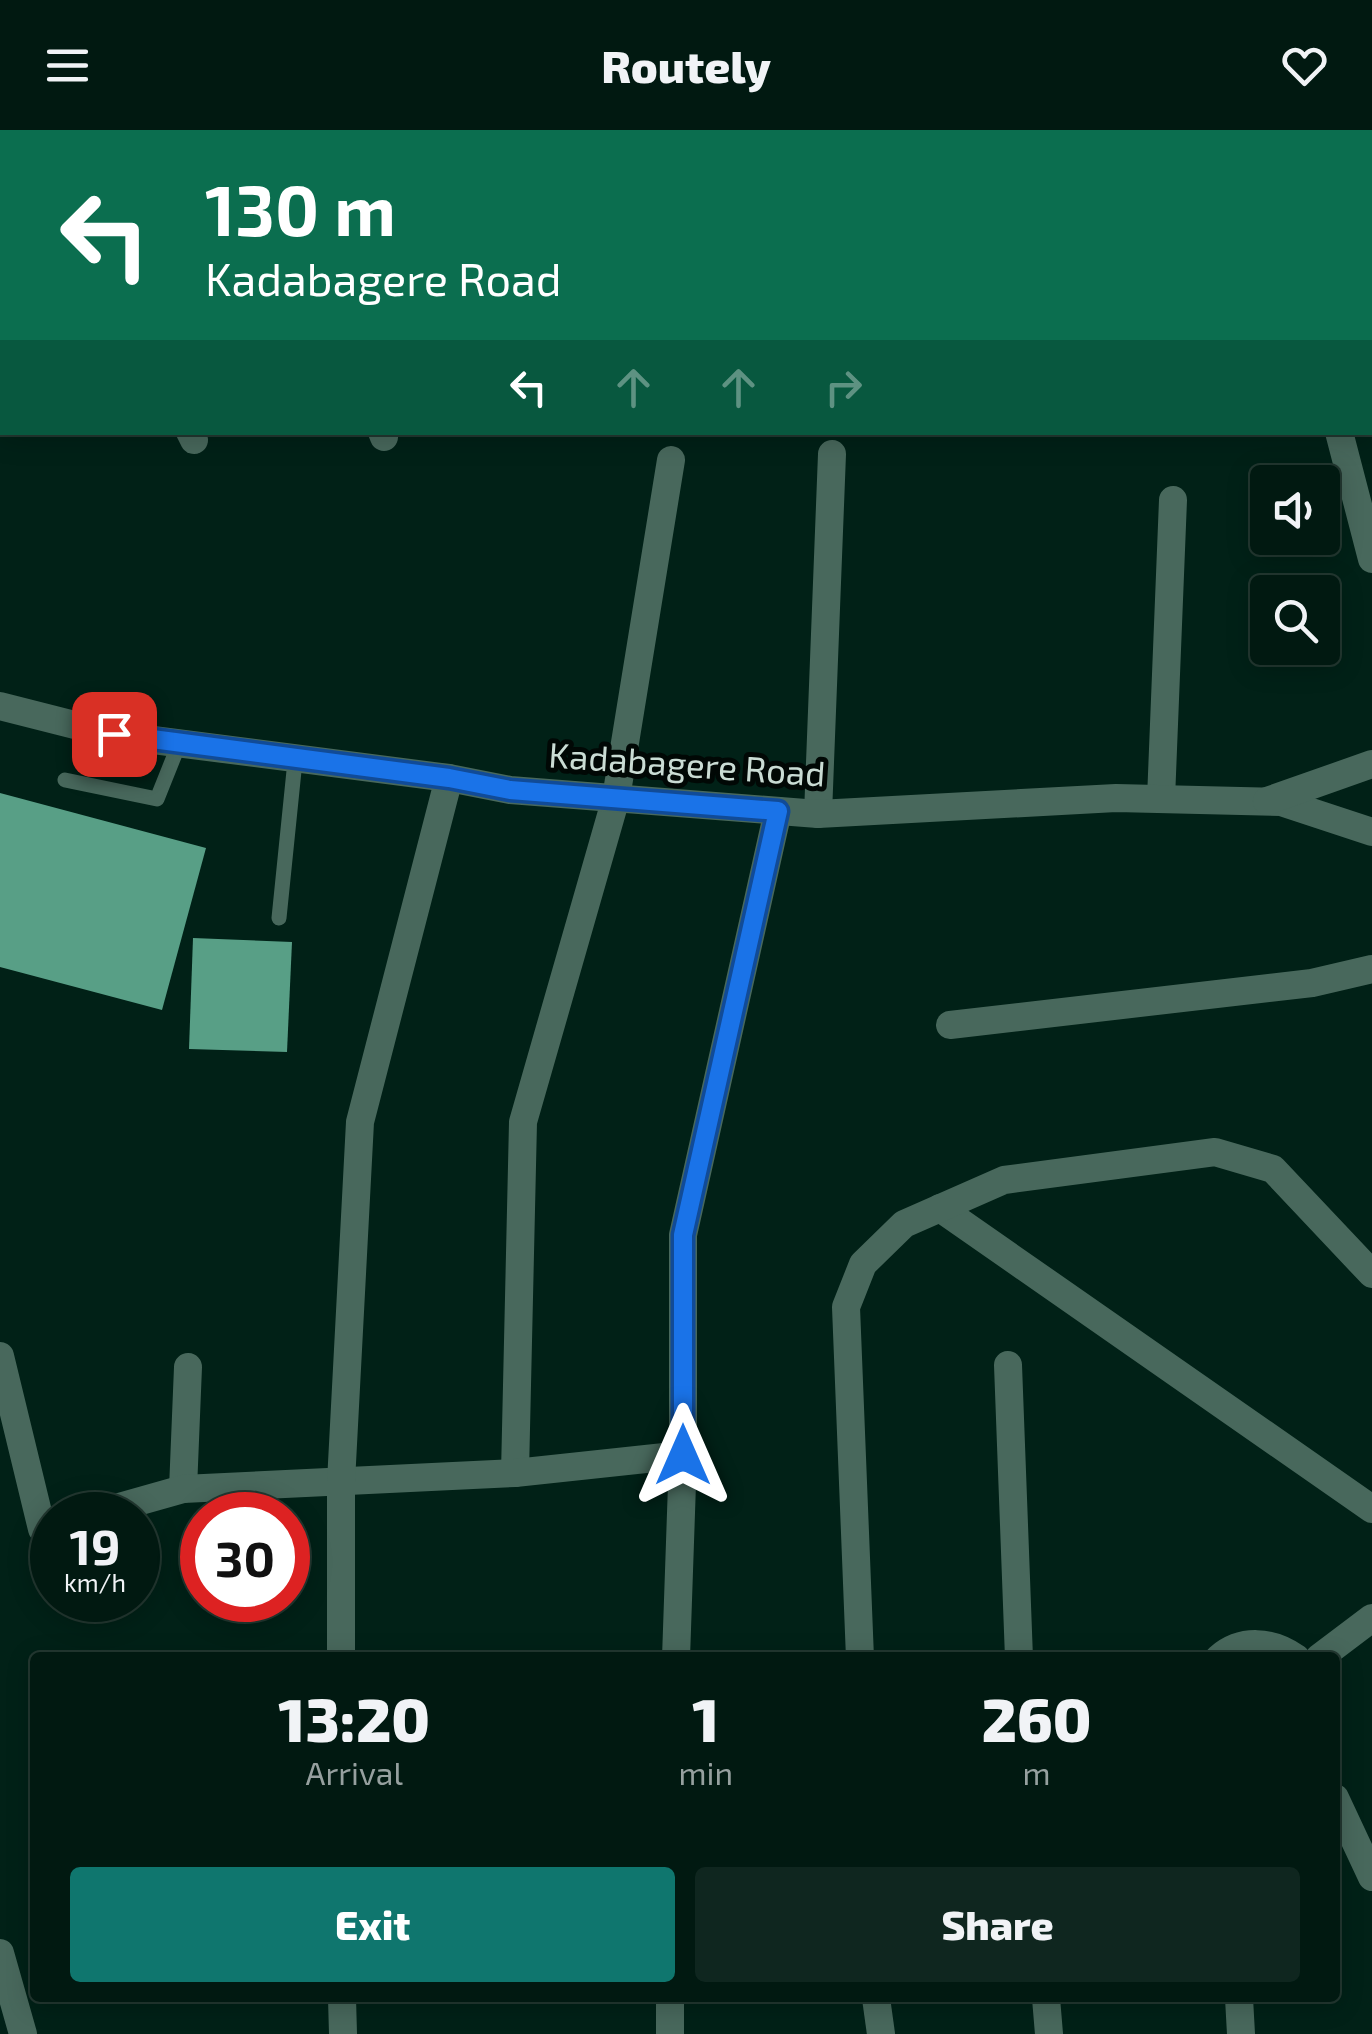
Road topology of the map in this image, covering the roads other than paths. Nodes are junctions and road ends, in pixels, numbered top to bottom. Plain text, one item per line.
1 (1341, 435) edge
2 (832, 454) dead end
3 (671, 460) dead end
4 (1173, 500) dead end
5 (1372, 559) edge
6 (0, 706) edge
7 (180, 744) junction
8 (295, 761) junction
9 (1372, 764) edge
10 (449, 778) junction
11 (65, 780) dead end
12 (616, 798) junction
13 (1162, 799) junction
14 (1266, 801) junction
15 (778, 811) junction
16 (818, 814) junction
17 (1372, 832) edge
18 (278, 918) dead end
19 (1372, 969) edge
20 (950, 1025) dead end
21 (940, 1208) junction
22 (1372, 1274) edge
23 (0, 1356) edge
24 (1008, 1365) dead end
25 (188, 1367) dead end
26 (683, 1455) junction
27 (515, 1473) junction
28 (341, 1482) junction
29 (183, 1490) junction
30 (33, 1492) edge
31 (160, 1496) edge
32 (1372, 1510) edge
33 (1372, 1618) edge
34 (341, 1652) edge
35 (676, 1652) edge
36 (860, 1652) edge
37 (1018, 1652) edge
38 (1230, 1652) edge
39 (1282, 1652) edge
40 (1327, 1652) edge
41 (1340, 1809) edge
42 (1372, 1877) edge
43 (0, 1953) edge
44 (342, 2002) edge
45 (670, 2002) edge
46 (876, 2002) edge
47 (1046, 2002) edge
48 (1239, 2002) edge
49 (23, 2034) edge
50 (342, 2034) edge
51 (670, 2034) edge
52 (880, 2034) edge
53 (1049, 2034) edge
54 (1241, 2034) edge

1 - 5 street
2 - 16 street
3 - 12 street
4 - 13 street
6 - 7 street, Kadabagere Road
7 - 8 street, Kadabagere Road
7 - 11 lane
8 - 10 street, Kadabagere Road
8 - 18 lane
9 - 14 street
10 - 12 street, Kadabagere Road
10 - 28 street
12 - 15 street, Kadabagere Road
12 - 27 street
13 - 14 street, Kadabagere Road
13 - 16 street, Kadabagere Road
14 - 17 street, Kadabagere Road
15 - 16 street, Kadabagere Road
15 - 26 street
19 - 20 street
21 - 22 street
21 - 32 street
21 - 36 street
23 - 30 street
24 - 37 street
25 - 29 street
26 - 27 street
26 - 35 street
27 - 28 street
28 - 29 street
28 - 34 street
29 - 31 street
33 - 40 street
38 - 39 street
41 - 42 street
43 - 49 street
44 - 50 street
45 - 51 street
46 - 52 street
47 - 53 street
48 - 54 street

